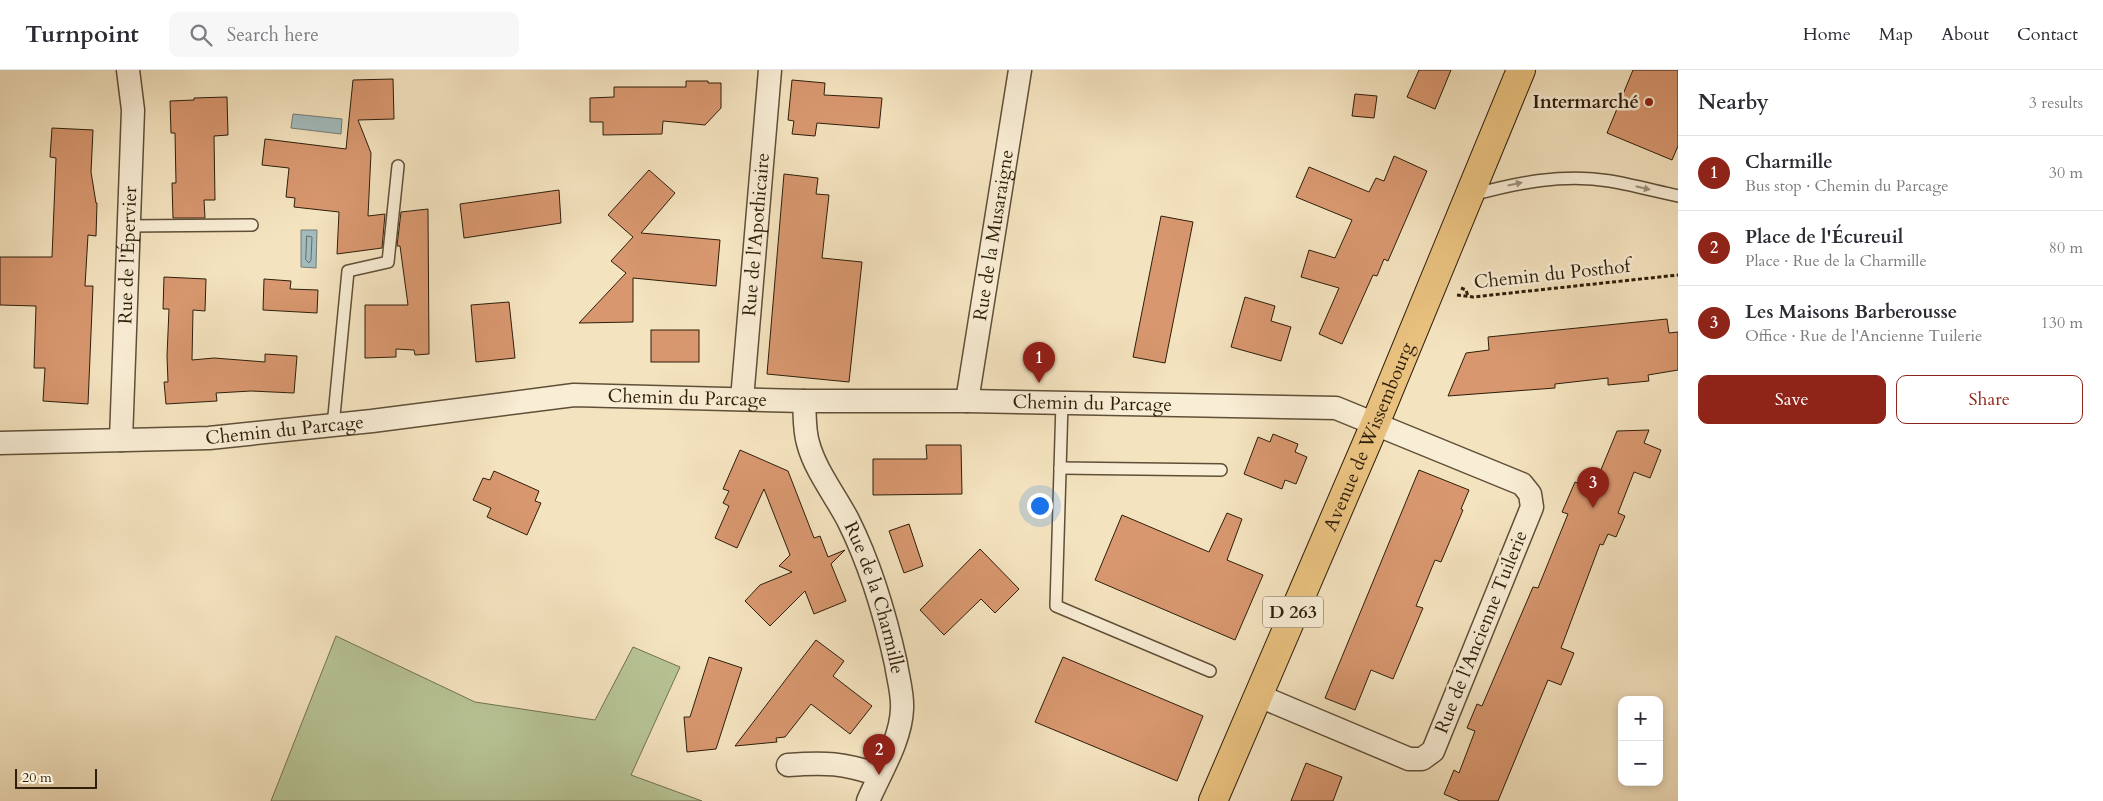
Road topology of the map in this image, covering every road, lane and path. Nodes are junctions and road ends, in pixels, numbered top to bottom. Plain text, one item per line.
1 (128, 70) edge
2 (770, 70) edge
3 (1020, 70) edge
4 (1521, 70) edge
5 (398, 166) dead end
6 (1468, 196) junction
7 (1678, 196) edge
8 (252, 225) dead end
9 (128, 226) junction
10 (1678, 274) edge
11 (1430, 289) junction
12 (742, 399) junction
13 (804, 401) junction
14 (967, 401) junction
15 (1062, 403) junction
16 (1375, 424) junction
17 (333, 426) junction
18 (120, 440) junction
19 (0, 443) edge
20 (1060, 468) junction
21 (1221, 470) dead end
22 (1210, 671) dead end
23 (1257, 695) junction
24 (788, 765) dead end
25 (880, 775) junction
26 (868, 801) edge
27 (1213, 801) edge

1 - 9 street, Rue de l'Épervier
2 - 12 street, Rue de l'Apothicaire
3 - 14 street, Rue de la Musaraigne
4 - 6 main road, Avenue de Wissembourg / D 263
5 - 17 lane
6 -> 7 lane
6 - 11 main road, Avenue de Wissembourg / D 263
8 - 9 lane
9 - 18 street, Rue de l'Épervier
10 - 11 path, Chemin du Posthof
11 - 16 main road, Avenue de Wissembourg / D 263
12 - 13 street, Chemin du Parcage
12 - 17 street, Chemin du Parcage
13 - 14 street, Chemin du Parcage
13 - 25 street, Rue de la Charmille
14 - 15 street, Chemin du Parcage
15 - 16 street, Chemin du Parcage
15 - 20 lane
16 - 23 main road, Avenue de Wissembourg / D 263
16 - 23 street, Rue de l'Ancienne Tuilerie
17 - 18 street, Chemin du Parcage
18 - 19 street, Chemin du Parcage
20 - 21 lane
20 - 22 lane
23 - 27 main road, Avenue de Wissembourg / D 263
24 - 25 street
25 - 26 street, Rue de la Charmille

